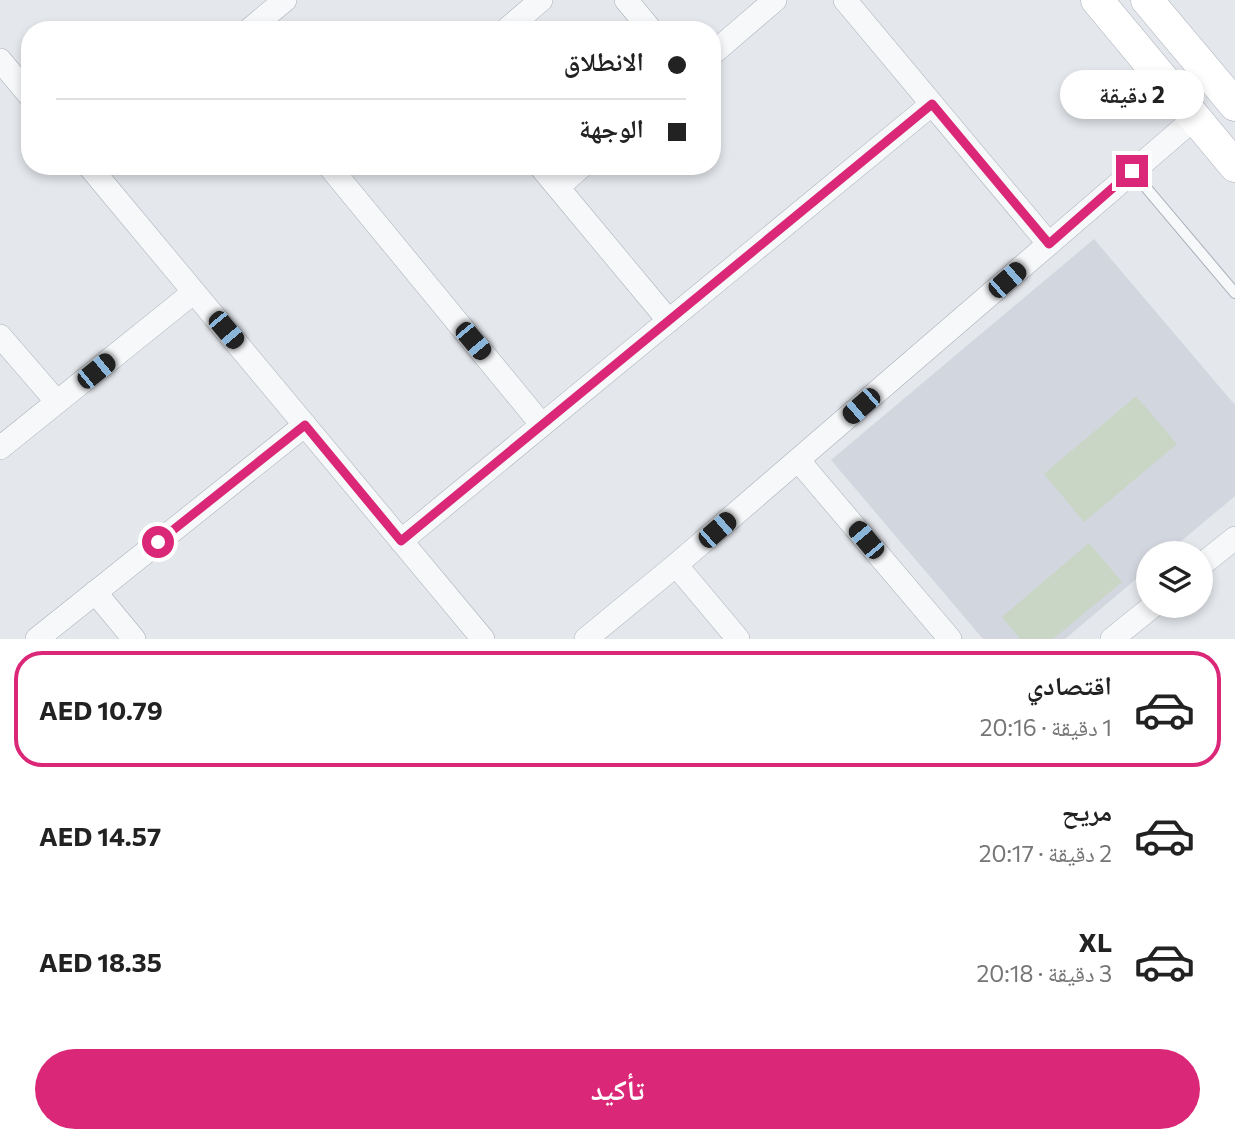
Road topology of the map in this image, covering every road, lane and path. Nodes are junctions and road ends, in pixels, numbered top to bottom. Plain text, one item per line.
1 (285, 0) edge
2 (541, 0) edge
3 (626, 0) edge
4 (775, 0) edge
5 (845, 0) edge
6 (1097, 0) edge
7 (1147, 0) edge
8 (260, 21) edge
9 (516, 21) edge
10 (644, 21) edge
11 (721, 46) edge
12 (0, 60) edge
13 (21, 85) edge
14 (932, 104) junction
15 (1235, 105) edge
16 (1195, 118) junction
17 (1235, 166) edge
18 (1132, 171) junction
19 (96, 175) edge
20 (340, 175) edge
21 (548, 175) edge
22 (572, 175) edge
23 (558, 187) junction
24 (1049, 244) junction
25 (194, 292) junction
26 (1235, 293) edge
27 (669, 321) junction
28 (0, 335) edge
29 (57, 402) junction
30 (305, 425) junction
31 (542, 425) junction
32 (0, 448) edge
33 (798, 460) junction
34 (1235, 538) edge
35 (401, 541) junction
36 (1213, 556) edge
37 (676, 565) junction
38 (95, 592) junction
39 (1138, 618) edge
40 (37, 639) edge
41 (134, 639) edge
42 (484, 639) edge
43 (586, 639) edge
44 (738, 639) edge
45 (950, 639) edge
46 (1112, 639) edge

1 - 8 street
2 - 9 street
3 - 10 street
4 - 11 street
5 - 14 street
6 - 16 street
7 - 15 street
12 - 13 street
14 - 24 street
14 - 27 street
16 - 17 street
16 - 18 street
18 - 24 street
18 - 26 lane
19 - 25 street
20 - 31 street
21 - 23 street
22 - 23 street
23 - 27 street
24 - 33 street
25 - 29 street
25 - 30 street
27 - 31 street
28 - 29 street
29 - 32 street
30 - 35 street
30 - 38 street
31 - 35 street
33 - 37 street
33 - 45 street
34 - 36 street
35 - 42 street
37 - 43 street
37 - 44 street
38 - 40 street
38 - 41 street
39 - 46 street

